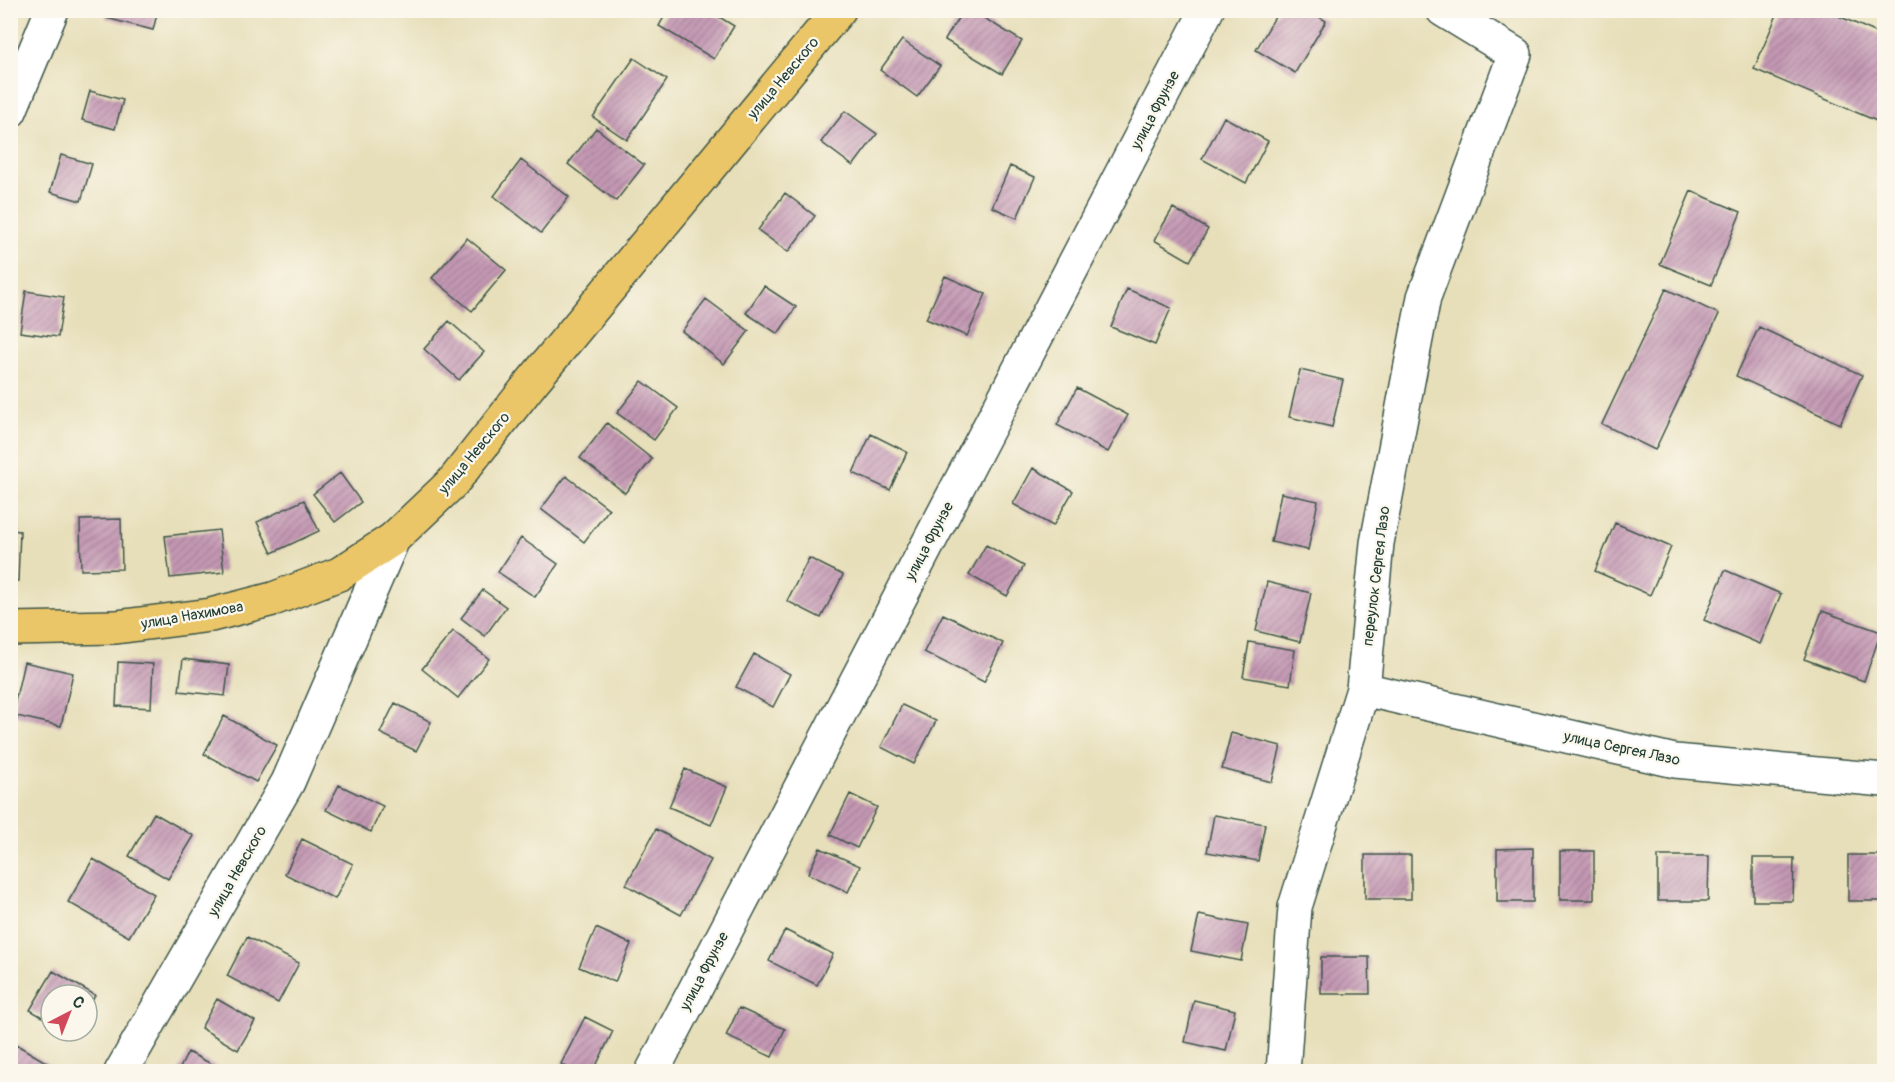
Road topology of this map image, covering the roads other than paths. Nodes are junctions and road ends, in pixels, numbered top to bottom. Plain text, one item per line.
1 (52, 10) edge
2 (838, 10) edge
3 (1208, 10) edge
4 (1443, 10) edge
5 (10, 111) edge
6 (393, 539) junction
7 (10, 629) edge
8 (1363, 689) junction
9 (1884, 780) edge
10 (122, 1071) edge
11 (652, 1071) edge
12 (1283, 1071) edge

1 - 5 street
2 - 6 main road, улица Невского
3 - 11 street, улица Фрунзе
4 - 8 street, переулок Сергея Лазо
6 - 7 main road, улица Нахимова
6 - 10 street, улица Невского
8 - 9 street, улица Сергея Лазо
8 - 12 street, переулок Сергея Лазо

